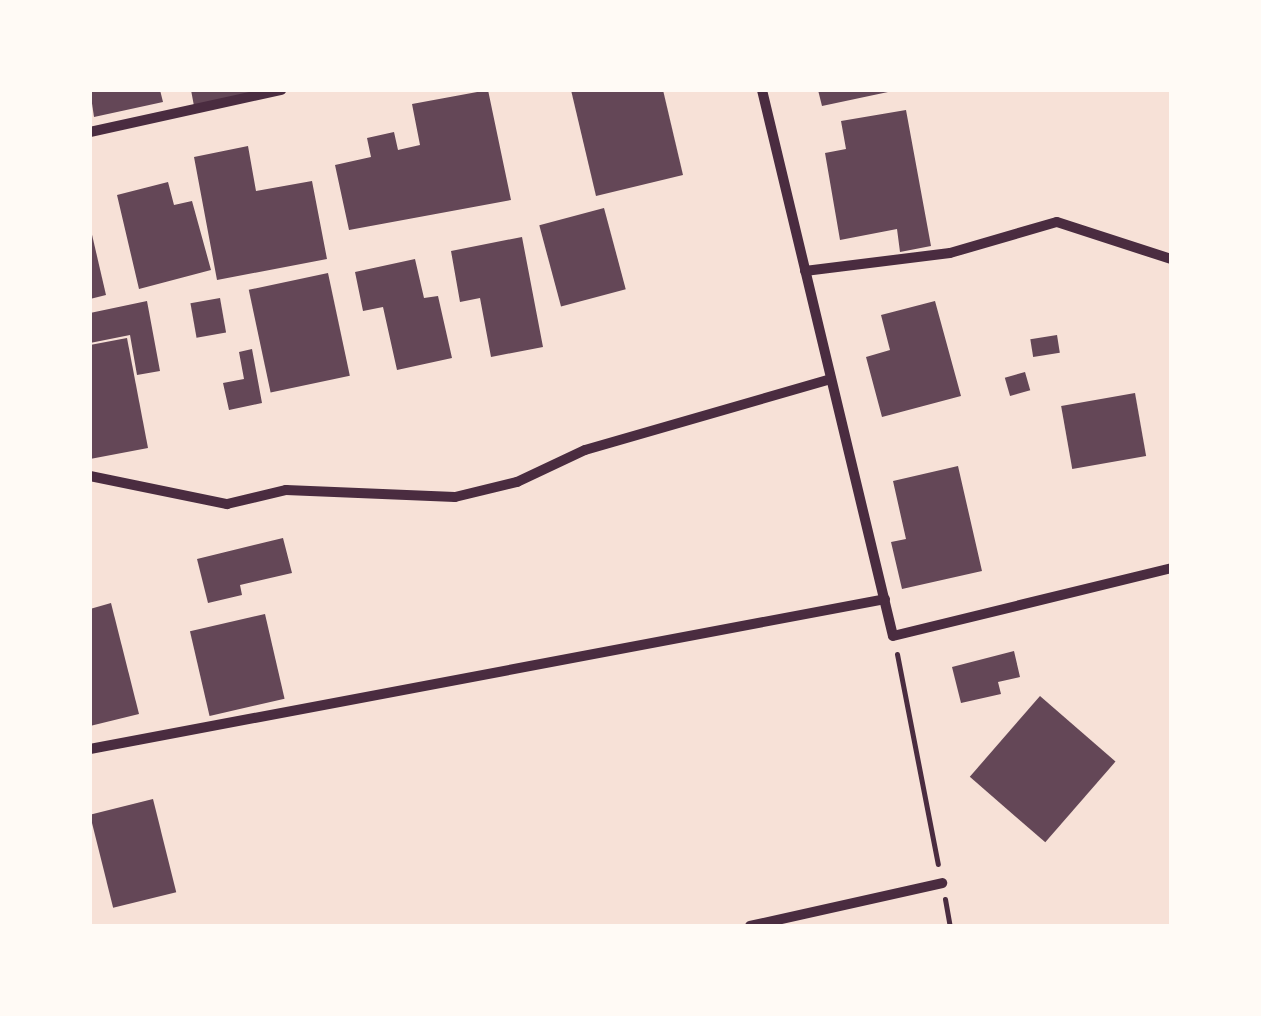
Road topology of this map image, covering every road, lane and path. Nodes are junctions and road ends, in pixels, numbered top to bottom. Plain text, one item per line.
1 (281, 90) edge
2 (762, 90) edge
3 (90, 132) edge
4 (1171, 259) edge
5 (805, 271) junction
6 (832, 379) junction
7 (90, 476) edge
8 (1171, 568) edge
9 (885, 599) junction
10 (893, 636) junction
11 (90, 749) edge
12 (942, 883) junction
13 (750, 926) edge
14 (950, 926) edge

1 - 3 street
2 - 5 street
4 - 5 street
5 - 6 street
6 - 7 street
6 - 9 street
8 - 10 street
9 - 10 street
9 - 11 street
10 - 12 path
12 - 13 street
12 - 14 path

